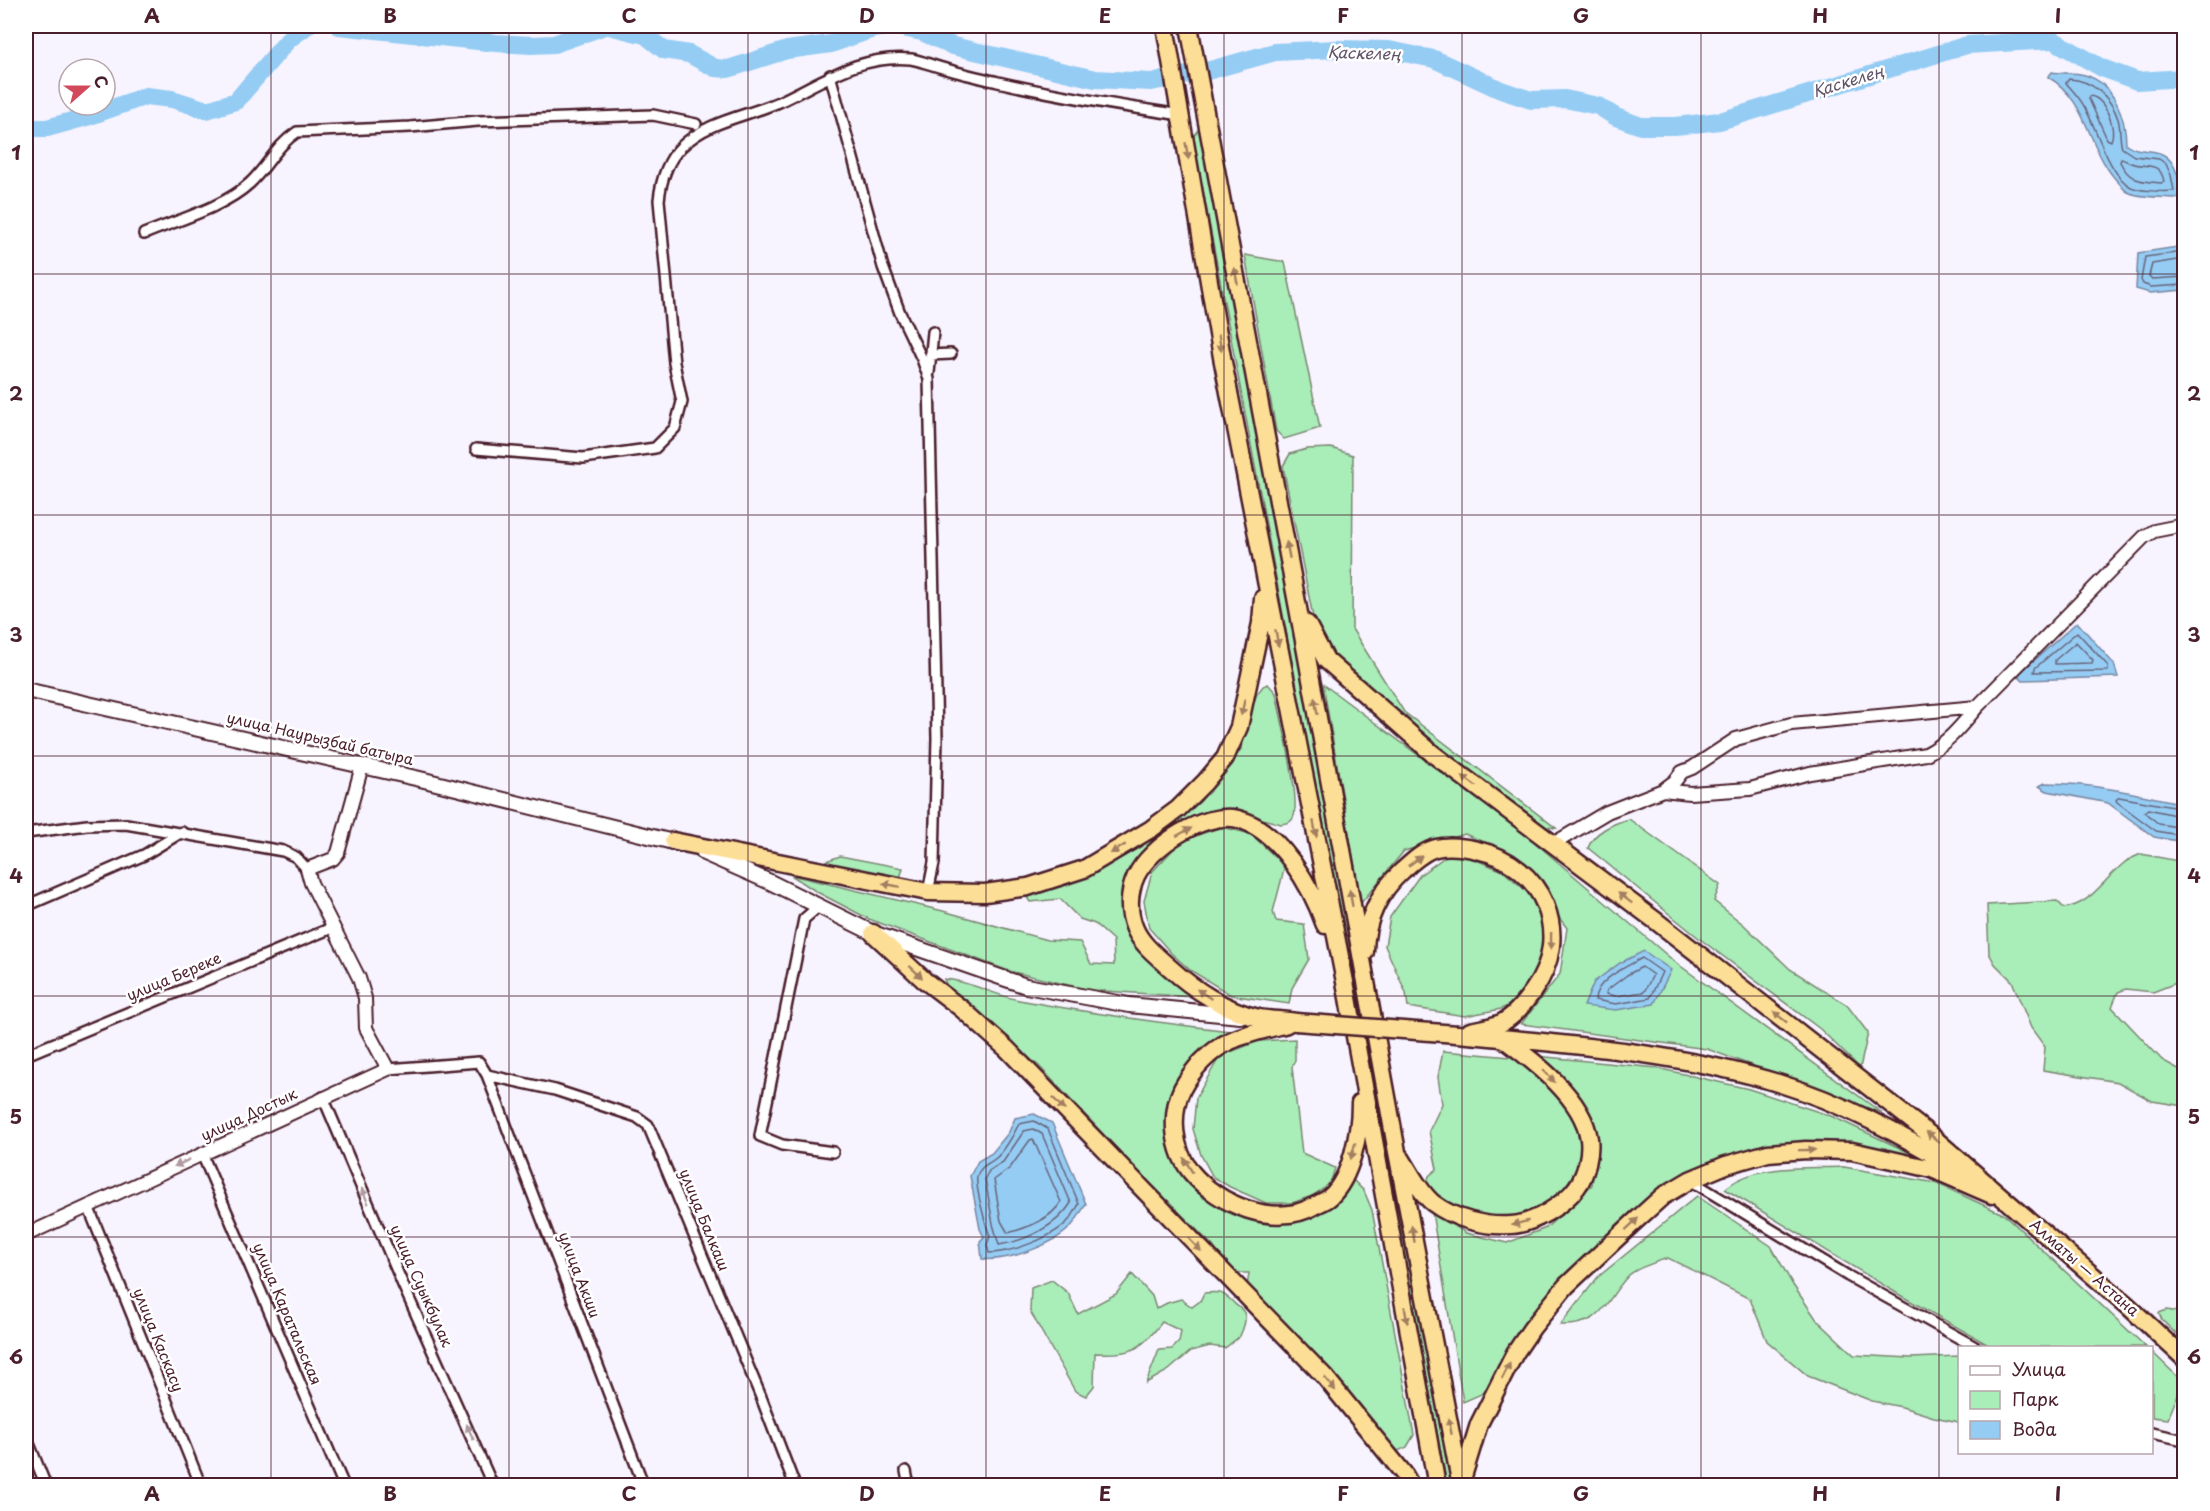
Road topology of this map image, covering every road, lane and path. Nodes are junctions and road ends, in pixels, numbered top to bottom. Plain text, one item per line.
1 (1165, 26) edge
2 (1189, 26) edge
3 (831, 75) junction
4 (1181, 115) junction
5 (696, 123) dead end
6 (144, 234) dead end
7 (933, 332) dead end
8 (951, 354) dead end
9 (930, 355) junction
10 (929, 379) junction
11 (476, 449) dead end
12 (2184, 525) edge
13 (1258, 546) junction
14 (1298, 608) junction
15 (26, 690) edge
16 (1977, 707) junction
17 (362, 766) junction
18 (1663, 790) junction
19 (182, 832) junction
20 (26, 833) edge
21 (673, 841) junction
22 (1553, 844) junction
23 (307, 869) junction
24 (928, 892) junction
25 (26, 906) edge
26 (818, 907) junction
27 (334, 927) junction
28 (873, 933) junction
29 (1366, 986) junction
30 (1346, 987) junction
31 (1257, 1017) junction
32 (1296, 1022) junction
33 (1457, 1034) junction
34 (1504, 1039) junction
35 (26, 1055) edge
36 (388, 1069) junction
37 (1361, 1072) junction
38 (487, 1075) junction
39 (323, 1097) junction
40 (833, 1152) dead end
41 (1397, 1152) junction
42 (202, 1154) junction
43 (1690, 1180) junction
44 (2009, 1203) junction
45 (88, 1206) junction
46 (26, 1235) edge
47 (1975, 1346) edge
48 (2184, 1358) edge
49 (2153, 1433) edge
50 (26, 1437) edge
51 (2184, 1440) edge
52 (906, 1471) dead end
53 (1461, 1484) edge
54 (46, 1485) edge
55 (201, 1485) edge
56 (344, 1485) edge
57 (493, 1485) edge
58 (644, 1485) edge
59 (795, 1485) edge
60 (909, 1485) edge
61 (1411, 1485) edge
62 (1437, 1485) edge

1 - 4 highway
14 -> 2 highway
3 - 4 street
3 - 10 street
3 - 11 street
4 -> 13 highway
5 - 6 street
7 - 9 street
8 - 9 street
9 - 10 street
10 - 24 street
12 - 16 street
13 -> 24 highway
13 -> 30 highway
22 -> 14 highway
29 -> 14 highway
15 - 17 main road, улица Наурызбай батыра
16 - 18 street
16 - 18 street
17 - 21 main road, улица Наурызбай батыра
17 - 23 street
18 - 22 street
19 - 20 street
19 - 23 street
19 - 25 street
24 -> 21 highway
21 - 26 main road, улица Наурызбай батыра
44 -> 22 highway
23 - 27 street
26 - 28 main road, улица Наурызбай батыра
26 - 40 street
27 - 35 street, улица Береке
27 - 36 street
28 - 31 main road, улица Наурызбай батыра
28 -> 61 highway
29 -> 33 highway
29 - 41 highway
31 -> 30 highway
30 - 37 highway
31 - 32 highway
32 - 33 highway, bridge
37 -> 32 highway
33 - 34 highway
34 -> 41 highway
34 - 44 highway
36 - 38 street, улица Достык
36 - 39 street, улица Достык
37 -> 62 highway
38 - 58 street, улица Акши
38 - 59 street, улица Балкаш
39 - 42 street, улица Достык
57 -> 39 street, улица Суыкбулак
53 -> 41 highway
42 -> 45 street, улица Достык
42 - 56 street, улица Каратальская
43 -> 44 highway
43 - 47 street
53 -> 43 highway
44 - 48 highway, Алматы — Астана
45 - 46 street, улица Достык
45 - 55 street, улица Каскасу
49 - 51 street
50 - 54 street
52 - 60 street

